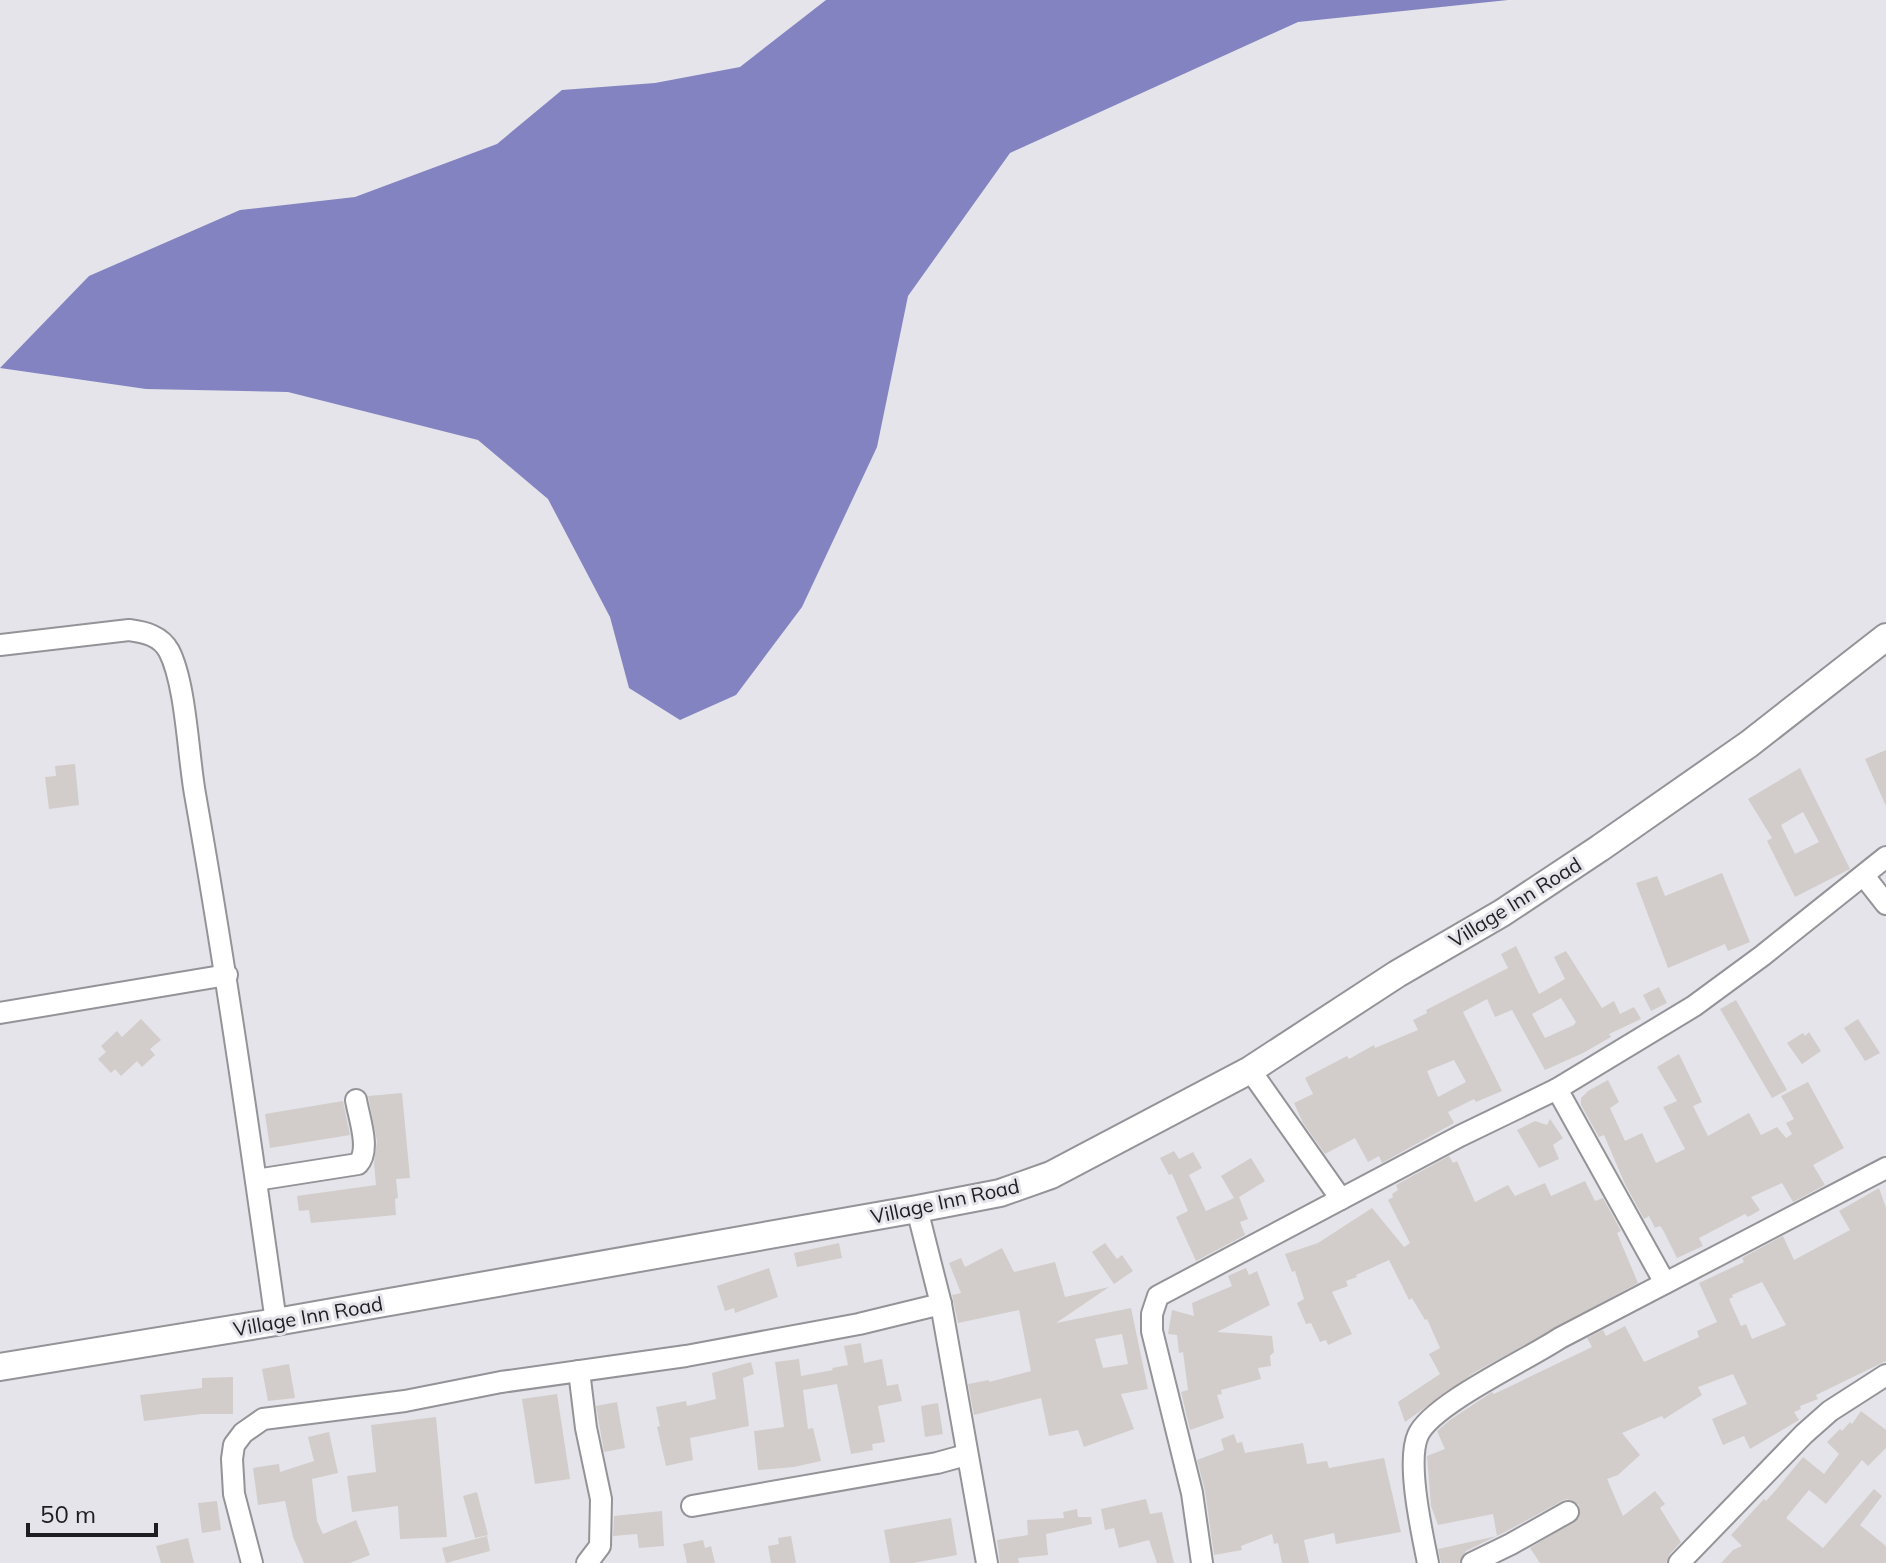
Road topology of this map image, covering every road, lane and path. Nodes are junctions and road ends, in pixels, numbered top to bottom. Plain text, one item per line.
1 (1886, 637) edge
2 (0, 645) edge
3 (1886, 857) edge
4 (1864, 876) junction
5 (1886, 904) edge
6 (227, 975) junction
7 (0, 1013) edge
8 (1250, 1070) junction
9 (1557, 1089) junction
10 (356, 1100) dead end
11 (1886, 1168) edge
12 (256, 1180) junction
13 (1341, 1199) junction
14 (917, 1209) junction
15 (1665, 1283) junction
16 (941, 1304) junction
17 (276, 1322) junction
18 (0, 1367) edge
19 (579, 1371) junction
20 (1886, 1375) edge
21 (966, 1455) junction
22 (692, 1506) dead end
23 (1568, 1512) dead end
24 (252, 1563) edge
25 (587, 1563) edge
26 (987, 1563) edge
27 (1202, 1563) edge
28 (1428, 1563) edge
29 (1472, 1563) edge
30 (1679, 1563) edge

1 - 8 street, Village Inn Road
2 - 6 street
3 - 4 street
4 - 5 street
4 - 9 street
6 - 7 street
6 - 12 street
8 - 13 street
8 - 14 street, Village Inn Road
9 - 13 street
9 - 15 street
10 - 12 street
11 - 15 street
12 - 17 street
13 - 27 street
14 - 16 street
14 - 17 street, Village Inn Road
15 - 28 street
16 - 19 street
16 - 21 street
17 - 18 street, Village Inn Road
19 - 24 street
19 - 25 street
20 - 30 street
21 - 22 street
21 - 26 street
23 - 29 street

